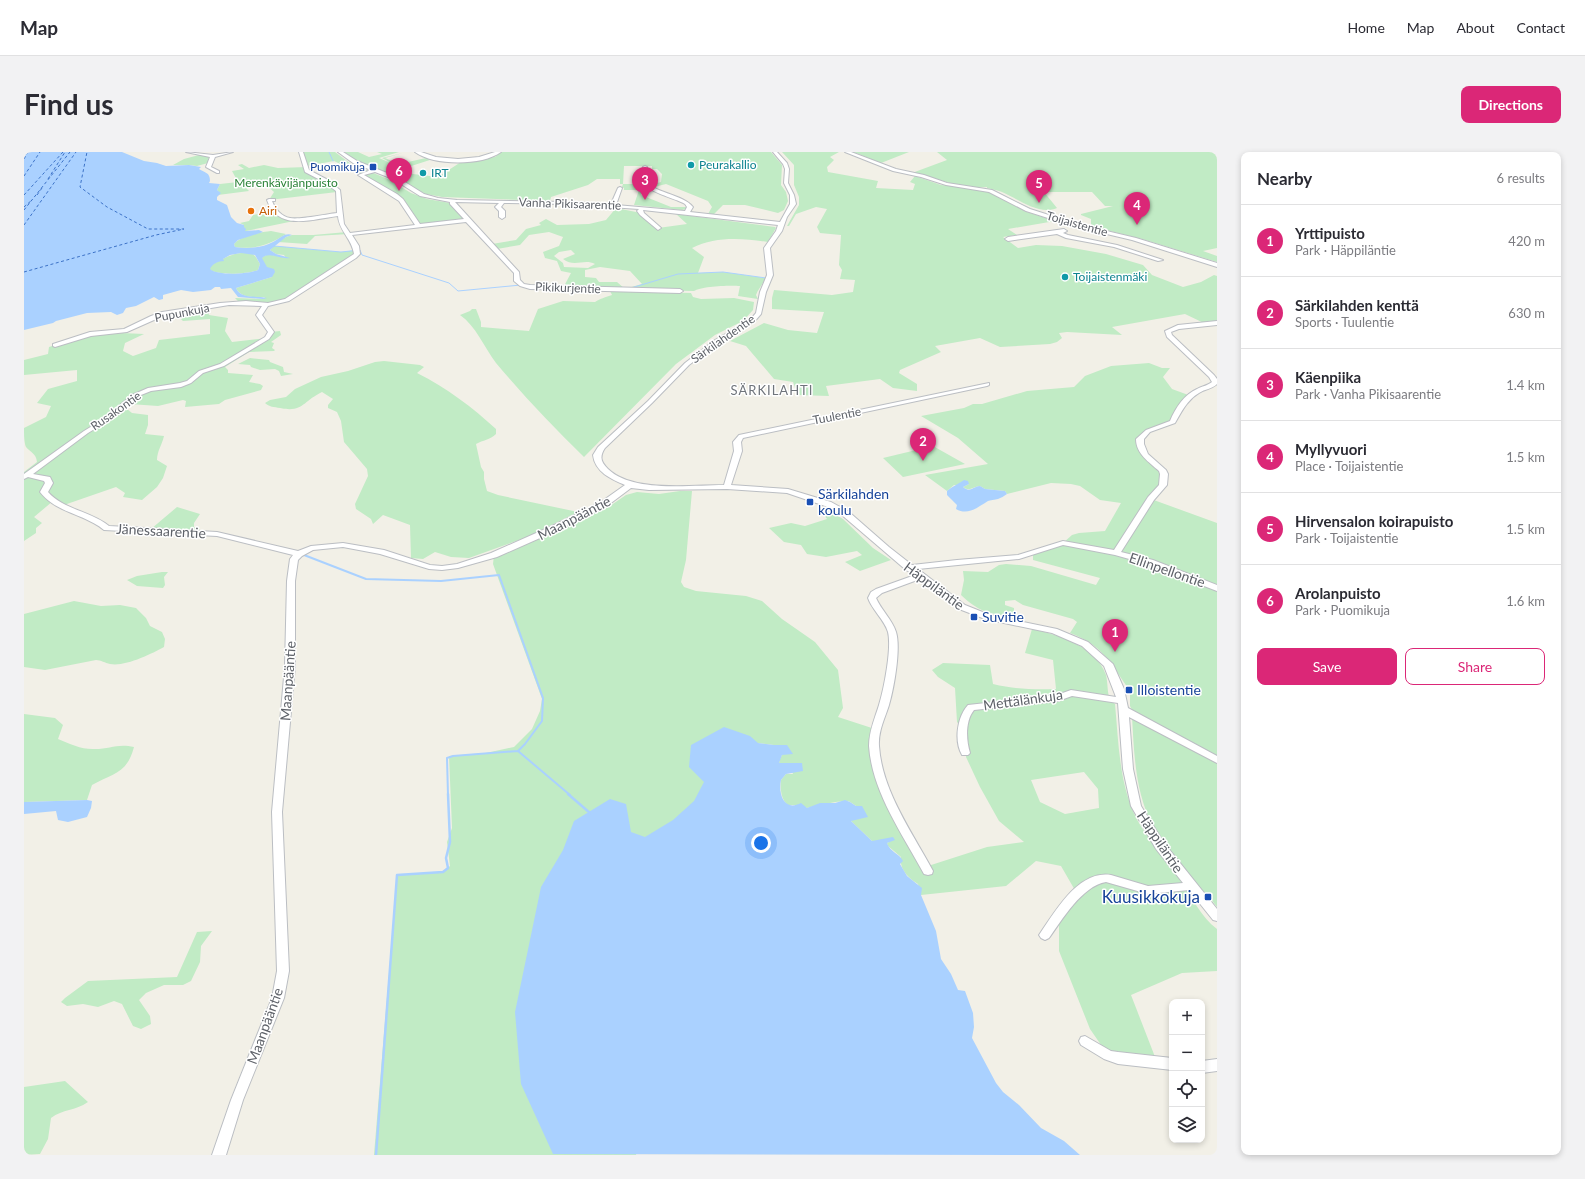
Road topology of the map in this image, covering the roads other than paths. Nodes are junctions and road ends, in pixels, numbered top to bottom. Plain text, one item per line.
1 (188, 152) edge
2 (230, 152) edge
3 (302, 152) edge
4 (340, 152) edge
5 (417, 152) edge
6 (499, 152) edge
7 (775, 152) edge
8 (847, 152) edge
9 (213, 156) junction
10 (645, 167) dead end
11 (375, 170) junction
12 (217, 172) dead end
13 (620, 188) dead end
14 (271, 200) dead end
15 (454, 201) junction
16 (503, 202) junction
17 (552, 203) junction
18 (613, 206) junction
19 (642, 208) junction
20 (550, 210) dead end
21 (687, 213) junction
22 (340, 214) junction
23 (502, 217) dead end
24 (467, 220) junction
25 (781, 224) junction
26 (418, 225) junction
27 (1079, 226) junction
28 (658, 228) dead end
29 (1058, 232) junction
30 (350, 234) junction
31 (1038, 235) junction
32 (1066, 236) junction
33 (1008, 239) dead end
34 (1160, 260) dead end
35 (1217, 265) edge
36 (680, 291) dead end
37 (265, 306) junction
38 (1217, 323) edge
39 (55, 345) dead end
40 (987, 384) dead end
41 (25, 476) edge
42 (630, 485) junction
43 (727, 487) junction
44 (1116, 553) junction
45 (299, 554) junction
46 (909, 568) junction
47 (921, 576) junction
48 (1217, 588) edge
49 (1123, 705) junction
50 (964, 753) dead end
51 (1217, 760) edge
52 (928, 871) dead end
53 (1191, 886) junction
54 (1217, 917) edge
55 (1045, 935) dead end
56 (1085, 1041) dead end
57 (1169, 1064) edge
58 (1217, 1065) edge
59 (1205, 1067) edge
60 (219, 1155) edge

1 - 9 street
2 - 9 street
3 - 22 street
4 - 11 street, Vanha Pikisaarentie
5 - 6 street
7 - 25 street, Särkilahdentie
8 - 27 street, Toijaistentie
9 - 12 street
10 - 21 street
11 - 15 street, Vanha Pikisaarentie
11 - 26 street
13 - 18 street
14 - 22 street
15 - 16 street, Vanha Pikisaarentie
15 - 24 street, Pikikurjentie
16 - 17 street, Vanha Pikisaarentie
16 - 23 street
17 - 18 street, Vanha Pikisaarentie
17 - 20 street
18 - 19 street, Vanha Pikisaarentie
19 - 21 street, Vanha Pikisaarentie
19 - 28 street
21 - 25 street, Vanha Pikisaarentie
22 - 30 street
24 - 26 street
24 - 36 street, Pikikurjentie
25 - 42 street, Särkilahdentie
26 - 30 street
27 - 29 street
27 - 35 street, Toijaistentie
29 - 31 street
29 - 32 street
30 - 37 street
31 - 32 street
31 - 33 street
32 - 34 street
37 - 39 street, Pupunkuja
37 - 41 street, Rusakontie
38 - 44 street
40 - 43 street, Tuulentie
41 - 45 street, Jänessaarentie
42 - 43 street, Häppiläntie
42 - 45 street, Maanpääntie
43 - 46 street, Häppiläntie
44 - 46 street
44 - 48 street, Ellinpellontie
45 - 60 street, Maanpääntie
46 - 47 street, Häppiläntie
47 - 49 street, Häppiläntie
47 - 52 street
49 - 50 street, Mettälänkuja
49 - 51 street
49 - 53 street, Häppiläntie
53 - 54 street, Häppiläntie
53 - 55 street
56 - 57 street
58 - 59 street

